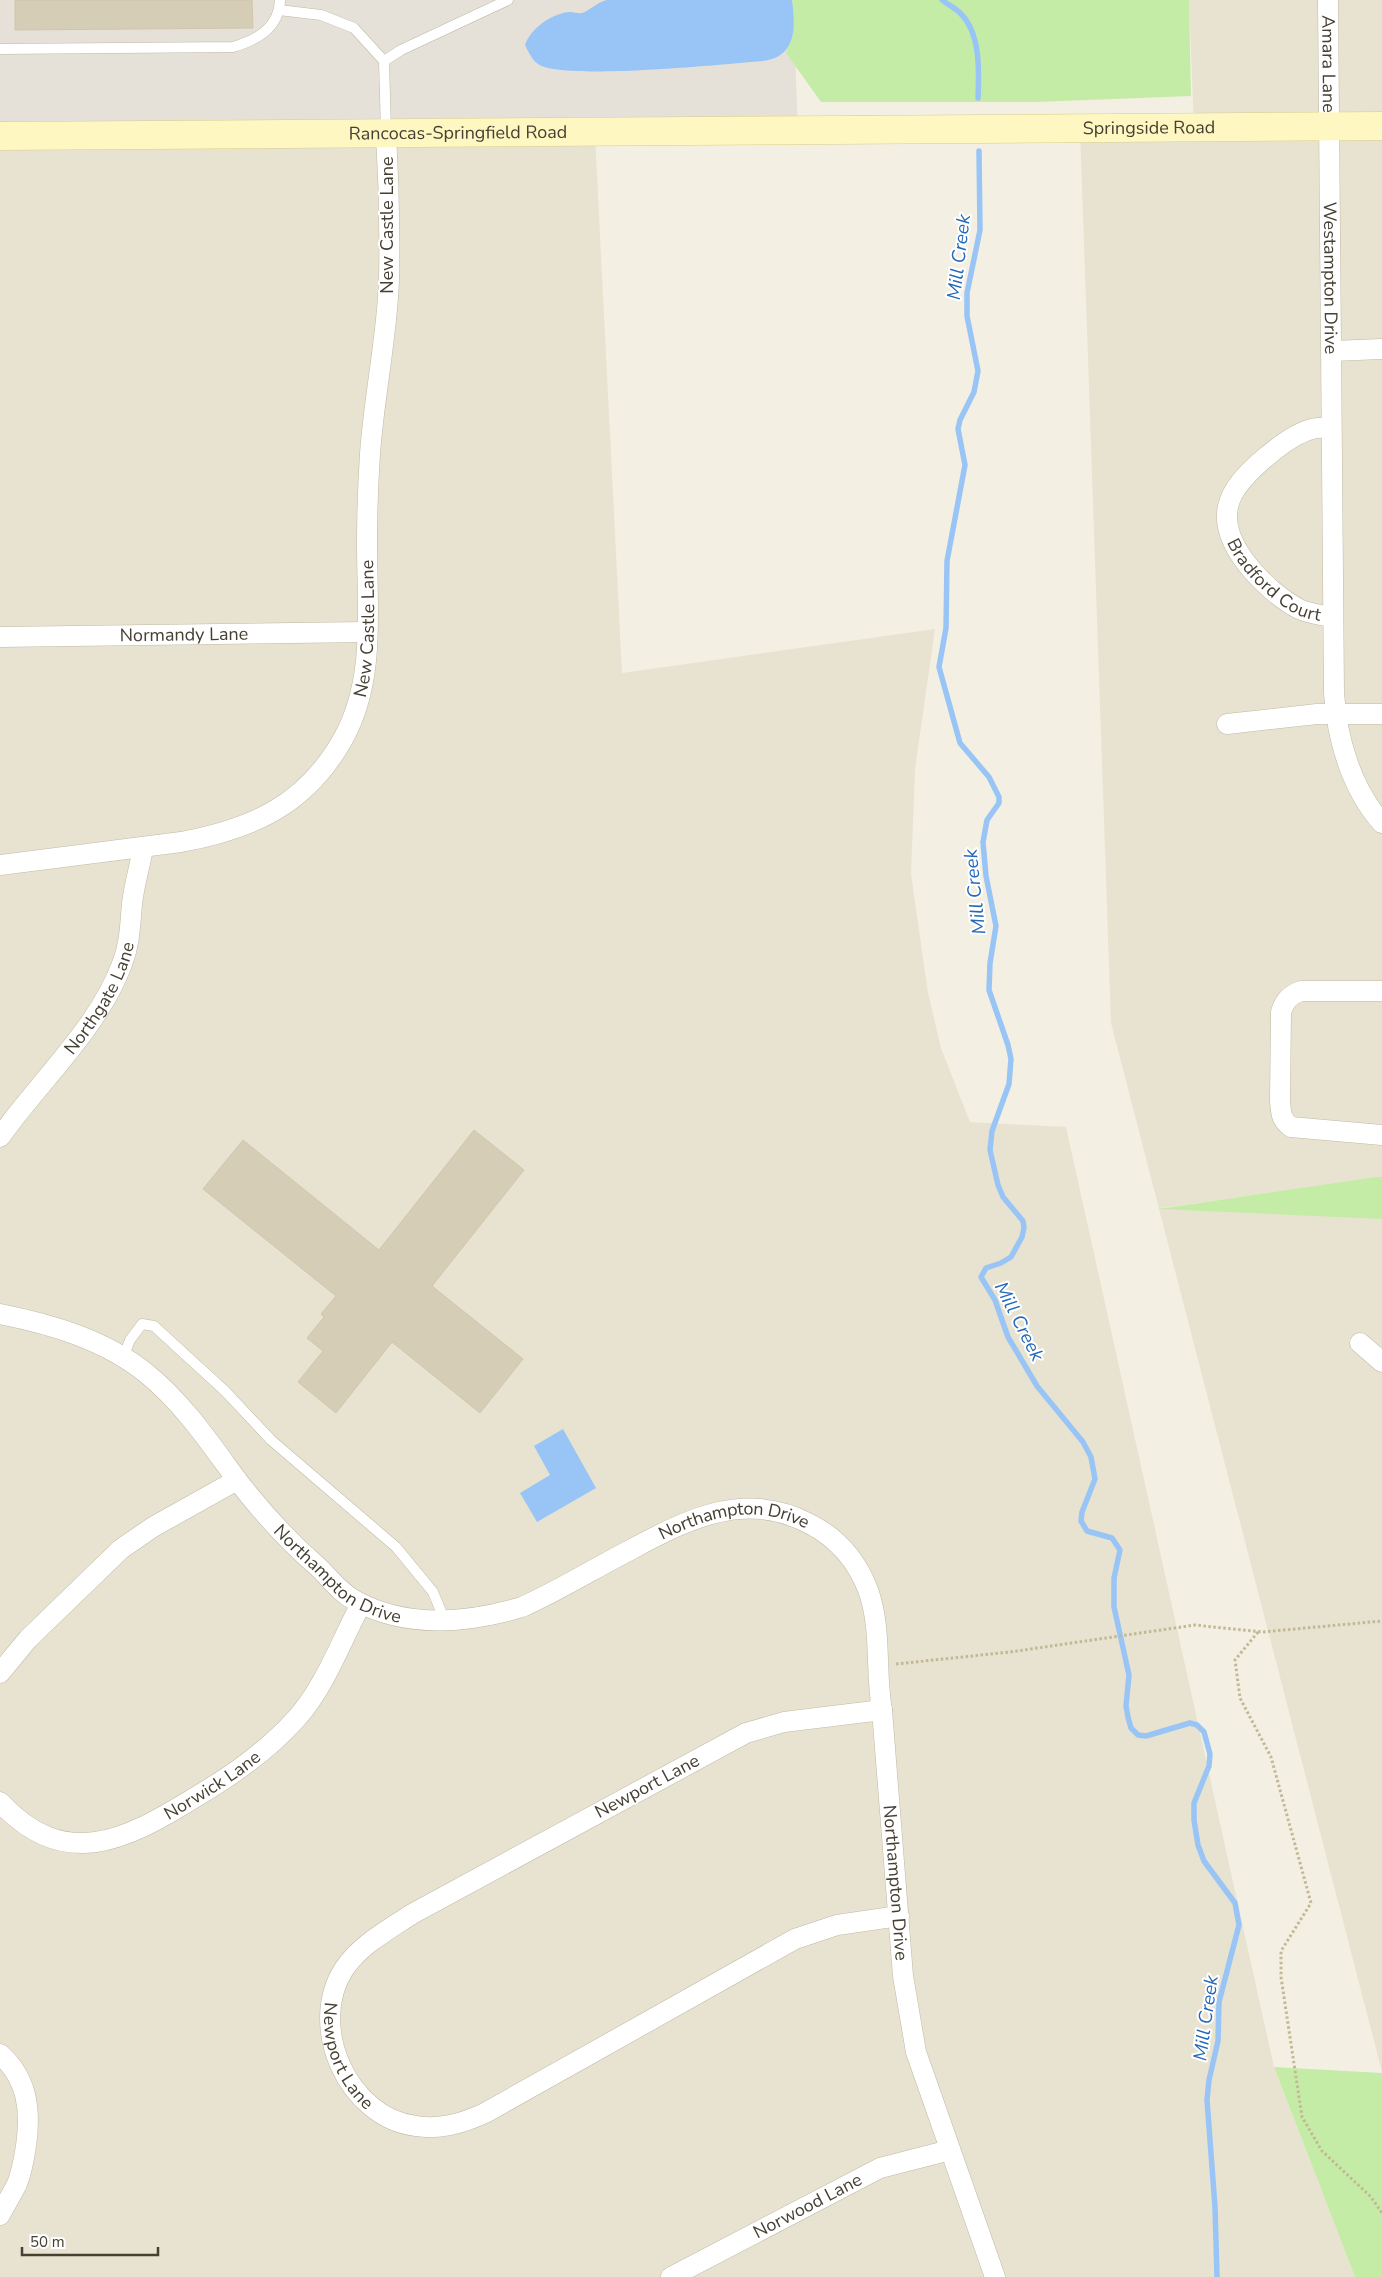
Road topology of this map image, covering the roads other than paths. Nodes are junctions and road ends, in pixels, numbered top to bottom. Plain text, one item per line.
1 (508, 0) edge
2 (1328, 0) edge
3 (279, 5) edge
4 (0, 50) edge
5 (384, 61) junction
6 (1330, 126) junction
7 (1382, 126) edge
8 (915, 130) joint
9 (386, 134) junction
10 (0, 136) edge
11 (1382, 350) edge
12 (1332, 351) junction
13 (1331, 428) junction
14 (1333, 617) junction
15 (367, 632) junction
16 (0, 637) edge
17 (1335, 714) junction
18 (1382, 714) edge
19 (1227, 724) dead end
20 (1382, 823) edge
21 (143, 848) junction
22 (0, 865) edge
23 (1382, 991) edge
24 (9, 1110) edge
25 (1382, 1135) edge
26 (0, 1137) edge
27 (0, 1314) edge
28 (1360, 1343) dead end
29 (123, 1358) junction
30 (1382, 1362) edge
31 (237, 1480) junction
32 (362, 1604) junction
33 (446, 1621) junction
34 (0, 1672) edge
35 (882, 1710) junction
36 (0, 1802) edge
37 (899, 1916) junction
38 (0, 2054) edge
39 (950, 2150) junction
40 (0, 2215) edge
41 (671, 2277) edge
42 (995, 2277) edge

1 - 5 lane
2 - 6 street, Amara Lane
3 - 4 lane
3 - 5 lane
5 - 9 lane
6 - 7 main road, Springside Road
6 - 8 main road, Springside Road
6 - 12 street, Westampton Drive
8 - 9 main road, Rancocas-Springfield Road
9 - 10 main road, Rancocas-Springfield Road
9 - 15 street, New Castle Lane
11 - 12 street
12 - 13 street, Westampton Drive
13 - 14 street, Bradford Court
13 - 14 street, Bradford Court
14 - 17 street
15 - 16 street, Normandy Lane
15 - 21 street, New Castle Lane
17 - 18 street
17 - 19 street
17 - 20 street
21 - 22 street, New Castle Lane
21 - 24 street, Northgate Lane
23 - 25 street
24 - 26 street, Northgate Lane
27 - 29 street, Northampton Drive
28 - 30 street
29 - 31 street, Northampton Drive
29 - 33 lane
31 - 32 street, Northampton Drive
31 - 34 street
32 - 33 street, Northampton Drive
32 - 36 street, Norwick Lane
33 - 35 street, Northampton Drive
35 - 37 street, Northampton Drive
35 - 37 street, Newport Lane
37 - 39 street, Northampton Drive
38 - 40 street
39 - 41 street, Norwood Lane
39 - 42 street, Northampton Drive

